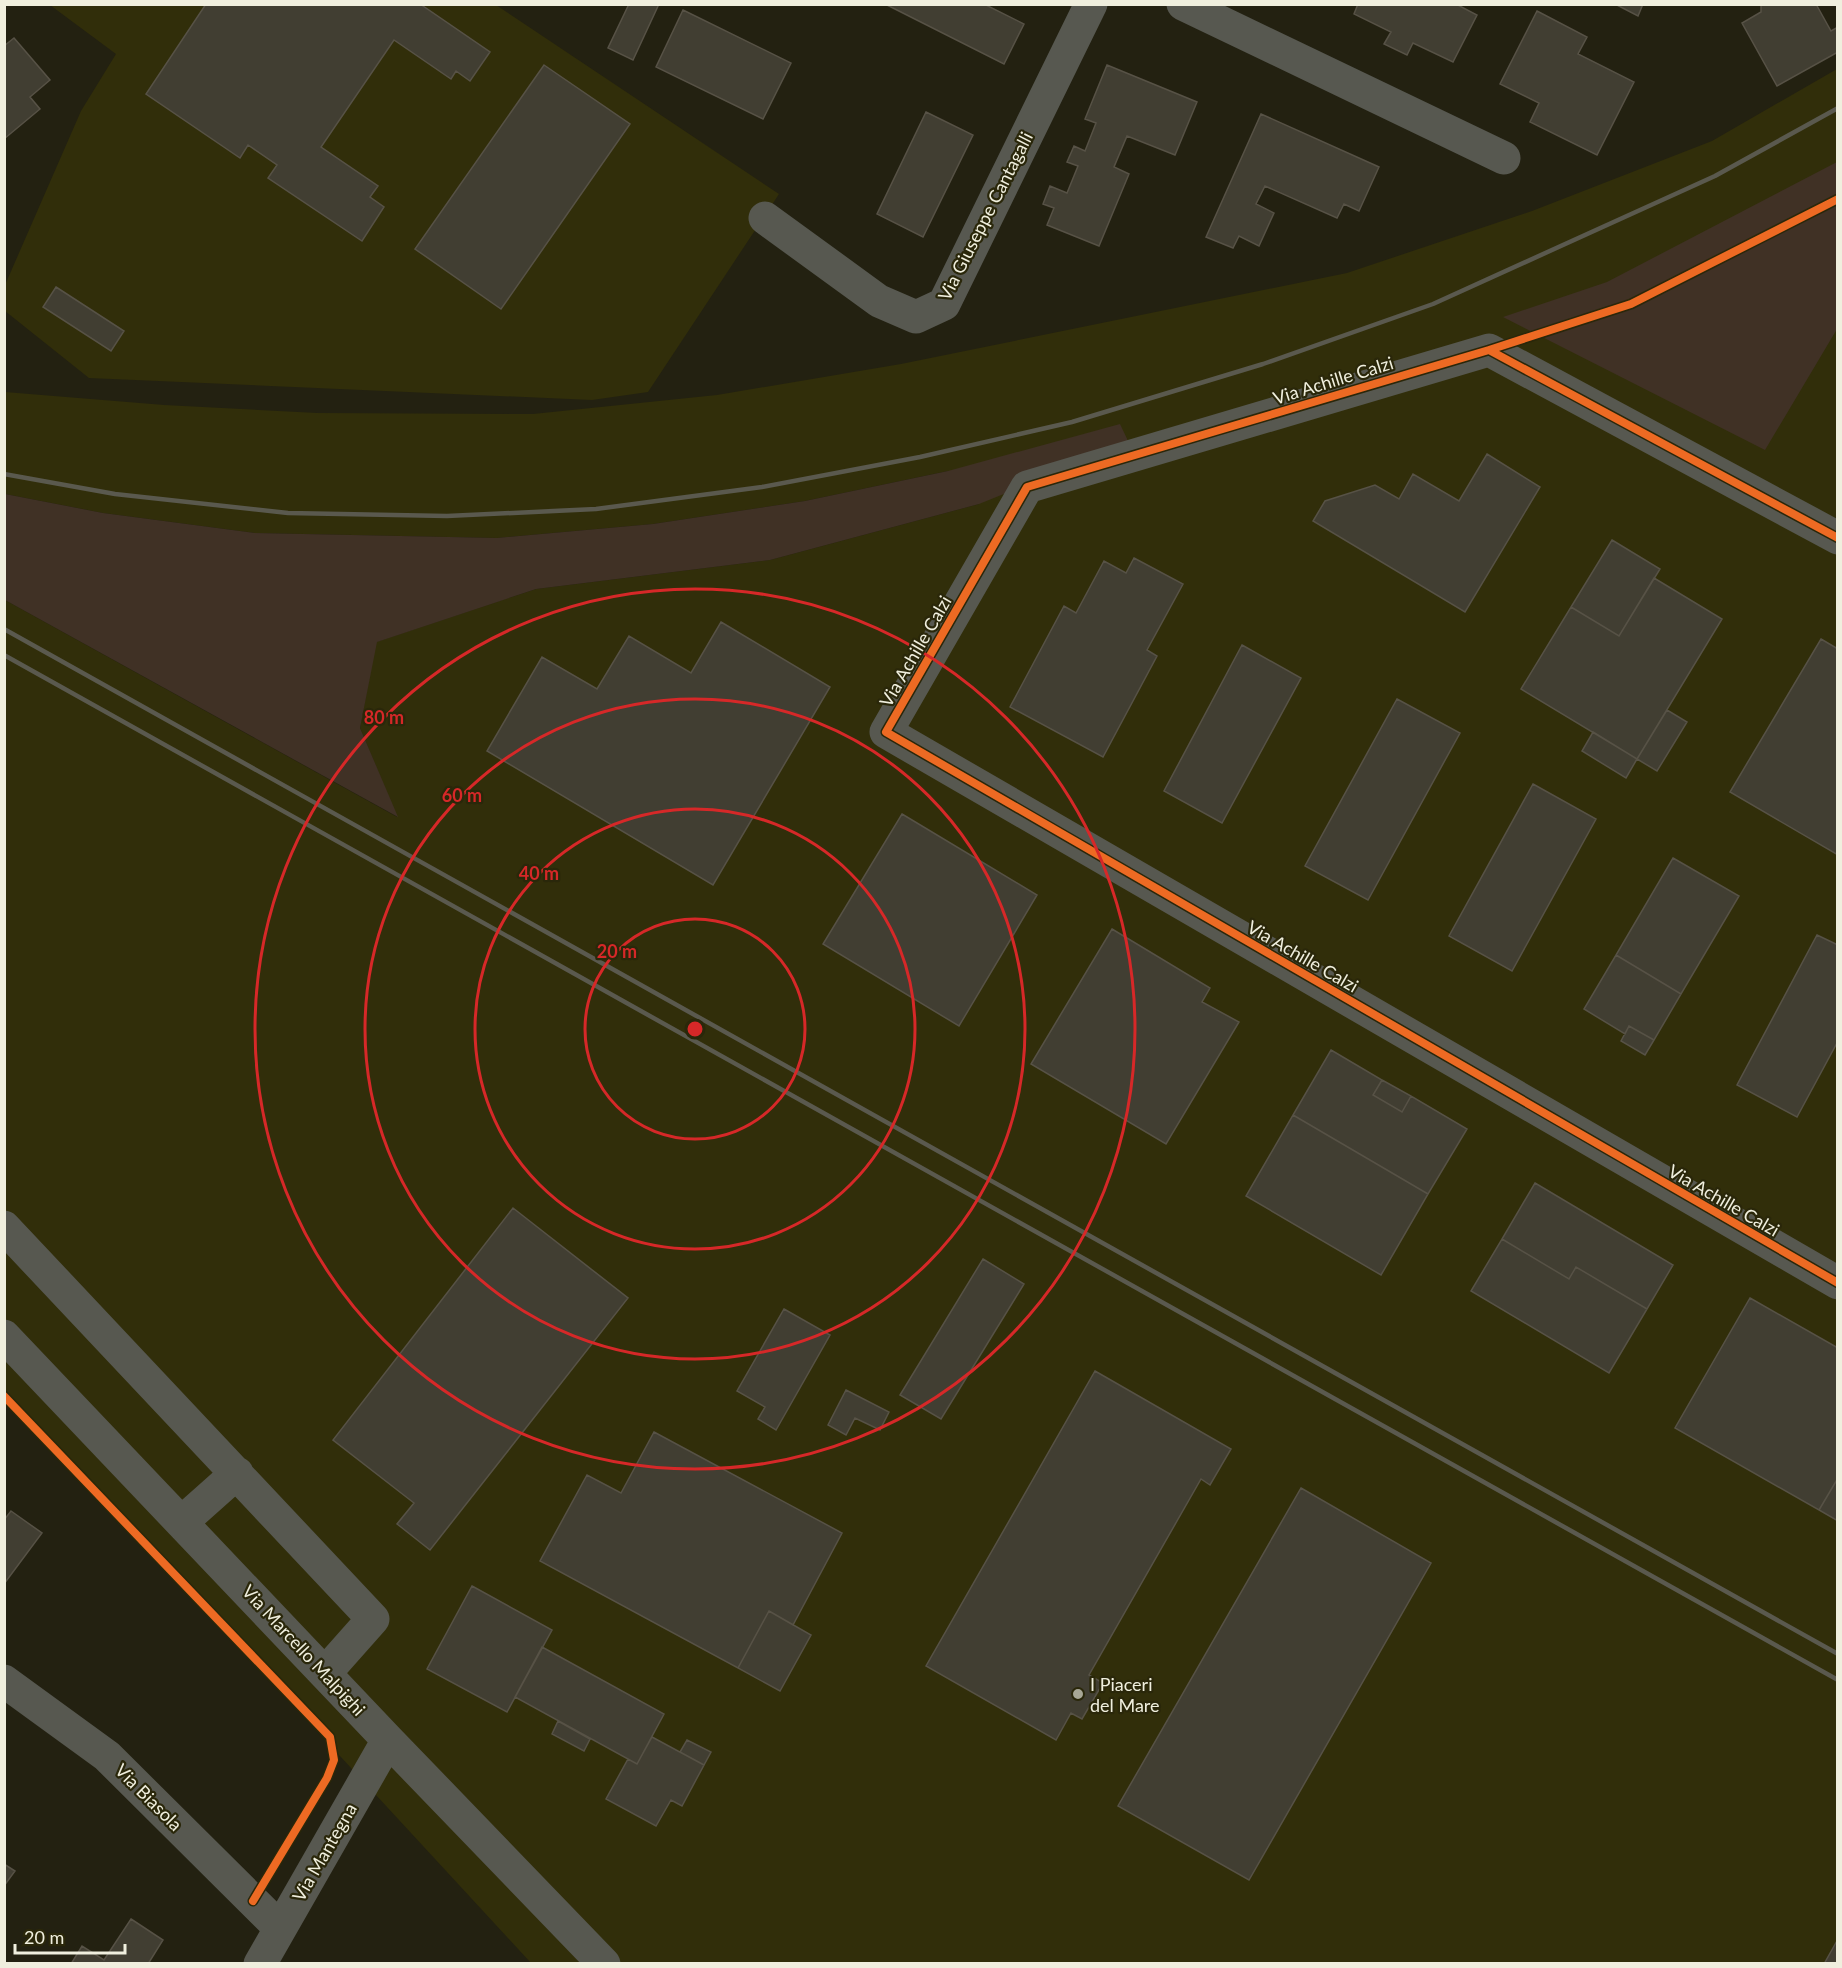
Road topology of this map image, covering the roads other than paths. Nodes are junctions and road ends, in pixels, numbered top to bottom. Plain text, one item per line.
1 (1091, 4) edge
2 (1183, 4) edge
3 (1504, 158) dead end
4 (765, 218) dead end
5 (1838, 538) edge
6 (4, 1227) edge
7 (1838, 1283) edge
8 (4, 1336) edge
9 (237, 1473) junction
10 (183, 1521) junction
11 (326, 1672) junction
12 (4, 1681) edge
13 (388, 1740) junction
14 (280, 1928) junction
15 (260, 1964) edge
16 (604, 1964) edge

1 - 4 street, Via Giuseppe Cantagalli
2 - 3 street
5 - 7 street, Via Achille Calzi
6 - 9 street
8 - 10 street, Via Marcello Malpighi
9 - 10 street
9 - 11 street
10 - 11 street, Via Marcello Malpighi
11 - 13 street, Via Marcello Malpighi
12 - 14 street, Via Biasola
13 - 14 street, Via Mantegna
13 - 16 street, Via Marcello Malpighi
14 - 15 street, Via Mantegna

